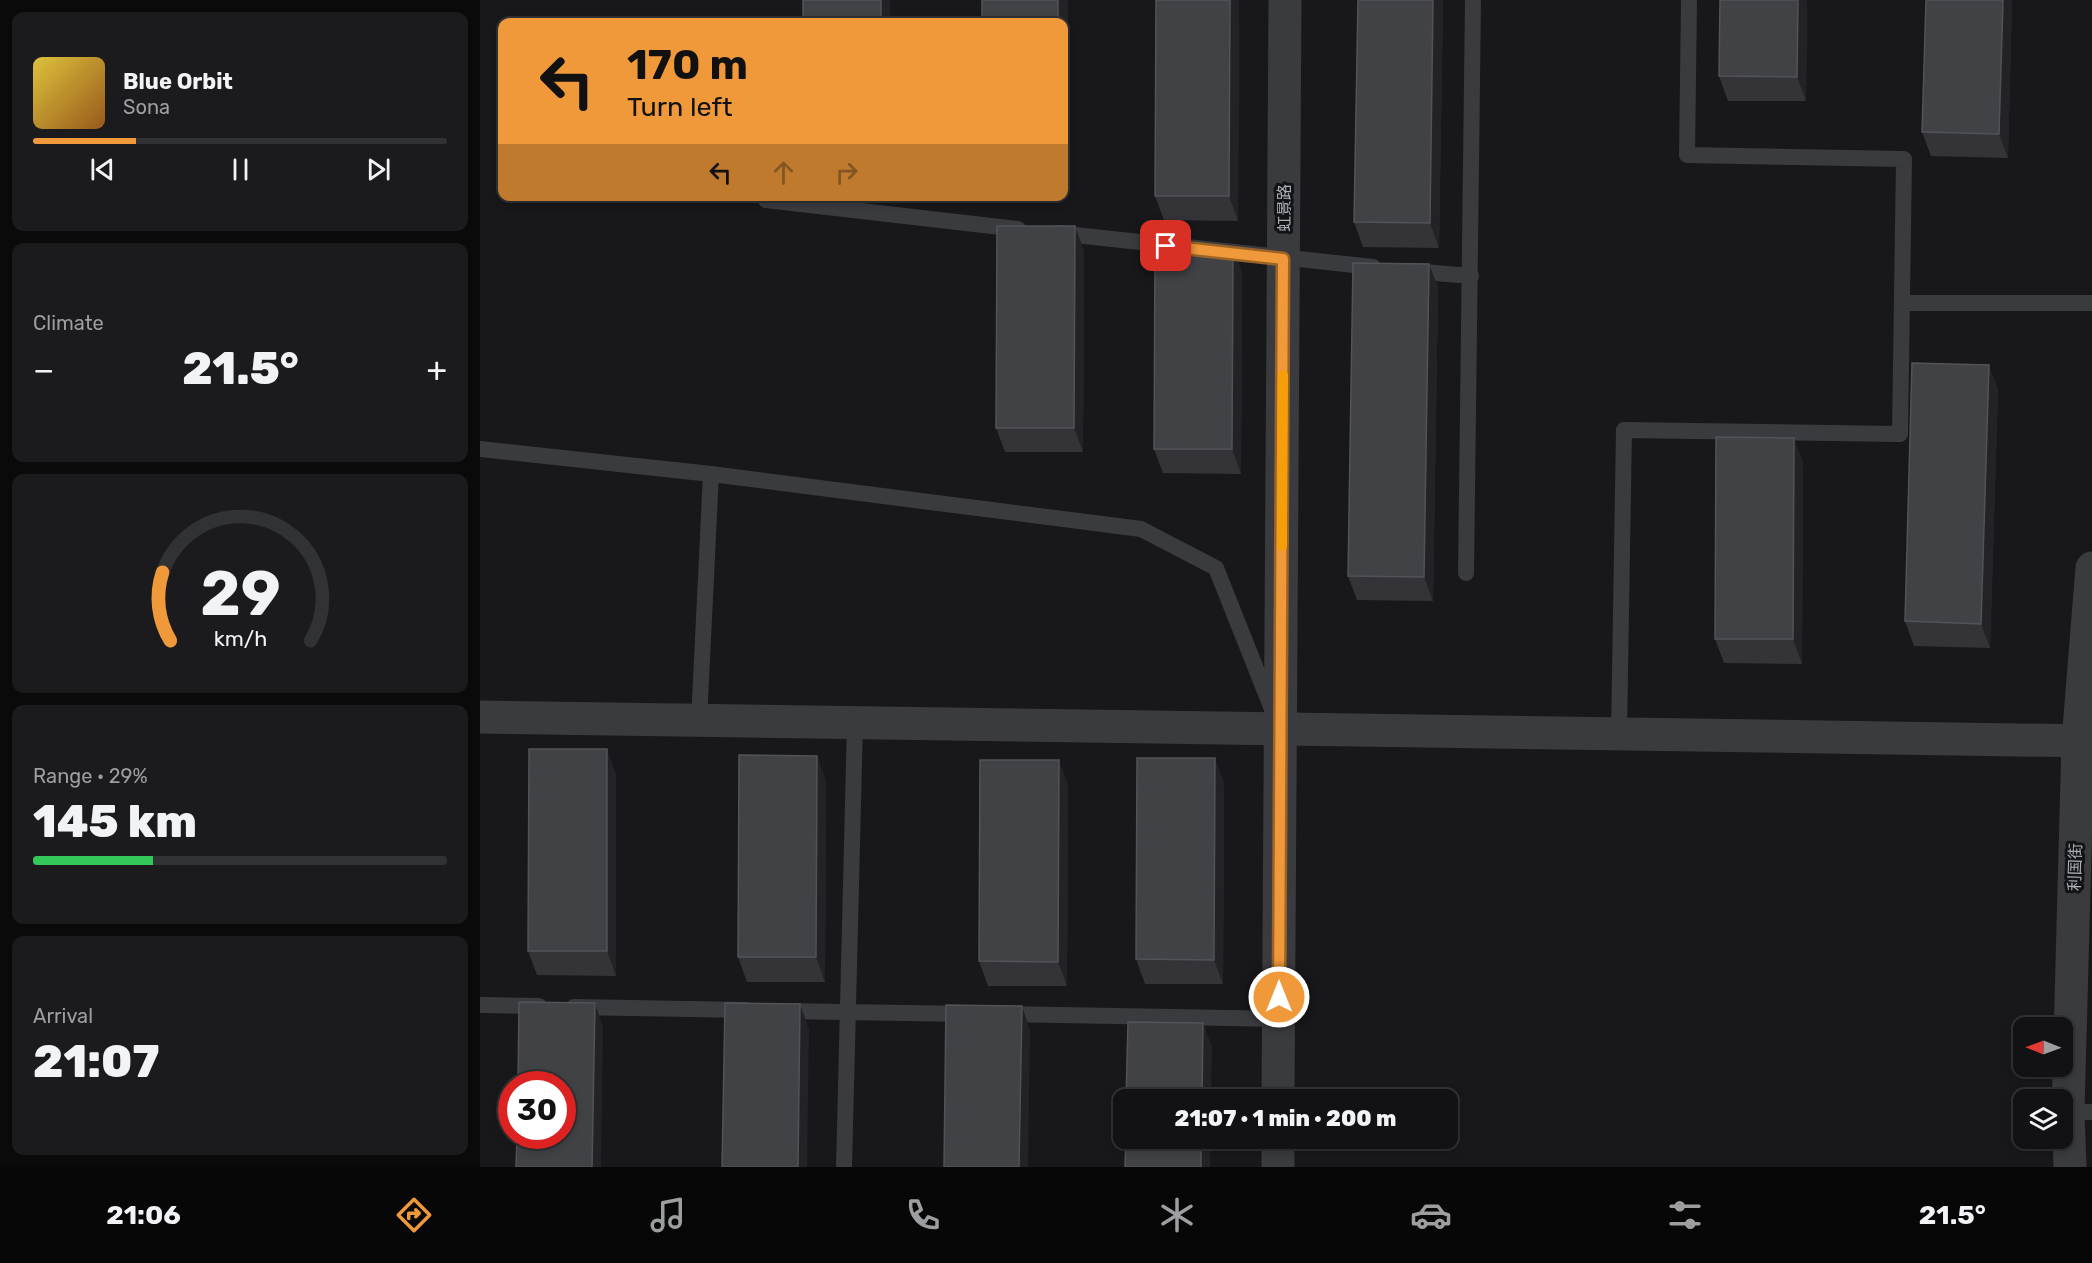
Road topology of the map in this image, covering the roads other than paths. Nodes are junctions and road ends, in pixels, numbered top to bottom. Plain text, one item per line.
1 (1285, 0) edge
2 (1473, 0) edge
3 (1689, 0) edge
4 (775, 201) edge
5 (1283, 259) junction
6 (1471, 276) junction
7 (1902, 303) junction
8 (2092, 303) edge
9 (480, 449) edge
10 (711, 474) junction
11 (2092, 568) edge
12 (1466, 573) dead end
13 (480, 717) edge
14 (699, 721) junction
15 (855, 723) junction
16 (1281, 729) junction
17 (1619, 734) junction
18 (2085, 741) edge
19 (480, 1005) edge
20 (848, 1012) junction
21 (1279, 1019) junction
22 (1278, 1089) edge
23 (2080, 1112) edge
24 (1278, 1149) edge
25 (844, 1167) edge
26 (1278, 1167) edge
27 (2070, 1167) edge

1 - 5 street, 虹景路
2 - 6 lane
3 - 7 lane
4 - 5 lane
5 - 6 lane
5 - 16 street, 虹景路
6 - 12 lane
7 - 8 lane
7 - 17 lane
9 - 10 lane
10 - 14 lane
10 - 16 lane
11 - 18 street, 利国街
13 - 14 street
14 - 15 street
15 - 16 street
15 - 20 lane
16 - 17 street
16 - 21 street, 虹景路
17 - 18 street
18 - 23 street, 利国街
19 - 20 lane
20 - 21 lane
20 - 25 lane
21 - 22 street, 虹景路
23 - 27 street, 利国街
24 - 26 street

